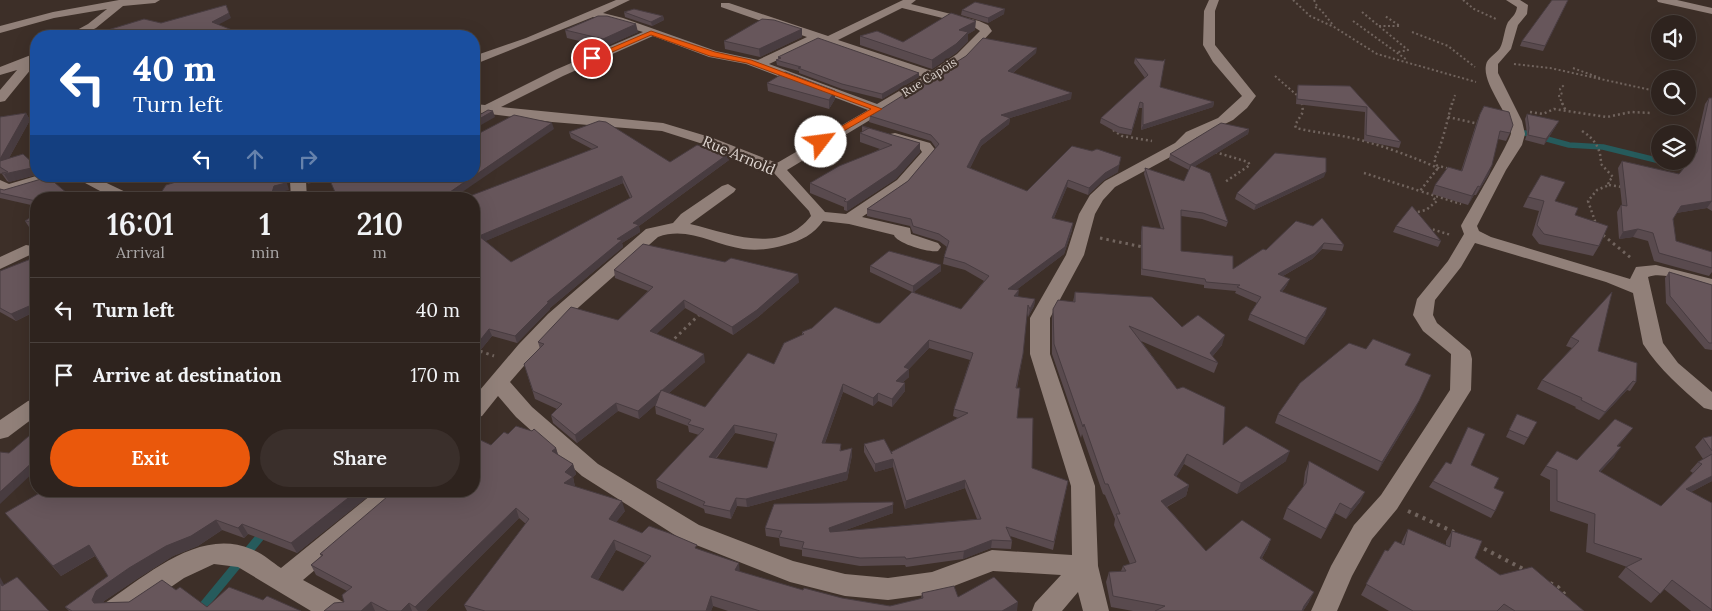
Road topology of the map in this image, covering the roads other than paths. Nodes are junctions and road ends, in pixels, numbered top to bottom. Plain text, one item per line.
1 (155, 0) edge
2 (625, 0) edge
3 (737, 0) edge
4 (1214, 0) edge
5 (1511, 0) edge
6 (1662, 0) edge
7 (117, 2) edge
8 (906, 3) edge
9 (1712, 11) edge
10 (593, 14) junction
11 (2, 28) edge
12 (84, 30) edge
13 (651, 33) junction
14 (818, 36) junction
15 (831, 40) junction
16 (480, 58) edge
17 (30, 60) edge
18 (30, 64) edge
19 (757, 64) junction
20 (0, 71) edge
21 (932, 76) junction
22 (0, 98) edge
23 (878, 109) junction
24 (480, 110) edge
25 (480, 110) edge
26 (514, 114) junction
27 (498, 123) edge
28 (853, 124) junction
29 (778, 169) junction
30 (32, 182) edge
31 (92, 182) edge
32 (0, 185) edge
33 (728, 189) dead end
34 (113, 192) edge
35 (820, 216) junction
36 (849, 219) junction
37 (671, 227) junction
38 (1470, 237) junction
39 (932, 247) dead end
40 (26, 250) dead end
41 (0, 264) edge
42 (1712, 285) edge
43 (1643, 290) junction
44 (499, 383) junction
45 (1712, 403) edge
46 (480, 404) edge
47 (30, 410) edge
48 (0, 431) edge
49 (386, 497) edge
50 (1085, 566) junction
51 (282, 582) junction
52 (115, 611) edge
53 (335, 611) edge
54 (1045, 611) edge
55 (1096, 611) edge
56 (1324, 611) edge

1 - 7 street
2 - 10 street
3 - 14 street
4 - 50 street
5 - 38 street
6 - 9 street
7 - 11 street
7 - 12 street
8 - 15 street
8 - 21 street, Rue Capois
10 - 13 street
10 - 16 street
13 - 19 street
13 - 24 street
14 - 15 street
14 - 19 street
15 - 21 street
17 - 20 street
18 - 22 street
19 - 23 street
21 - 23 street, Rue Capois
23 - 28 street, Rue Capois
25 - 26 street, Rue Arnold
26 - 27 street
26 - 29 street, Rue Arnold
28 - 29 street, Rue Capois
28 - 36 street
29 - 35 street, Rue Arnold
30 - 32 street
31 - 34 street
33 - 37 street
35 - 36 street
35 - 37 street
36 - 39 street
37 - 44 street
38 - 43 street
38 - 56 street
40 - 41 street
42 - 43 street
43 - 45 street
44 - 46 street
44 - 50 street
47 - 48 street
49 - 51 street
50 - 54 street
50 - 55 street
51 - 52 street
51 - 53 street

